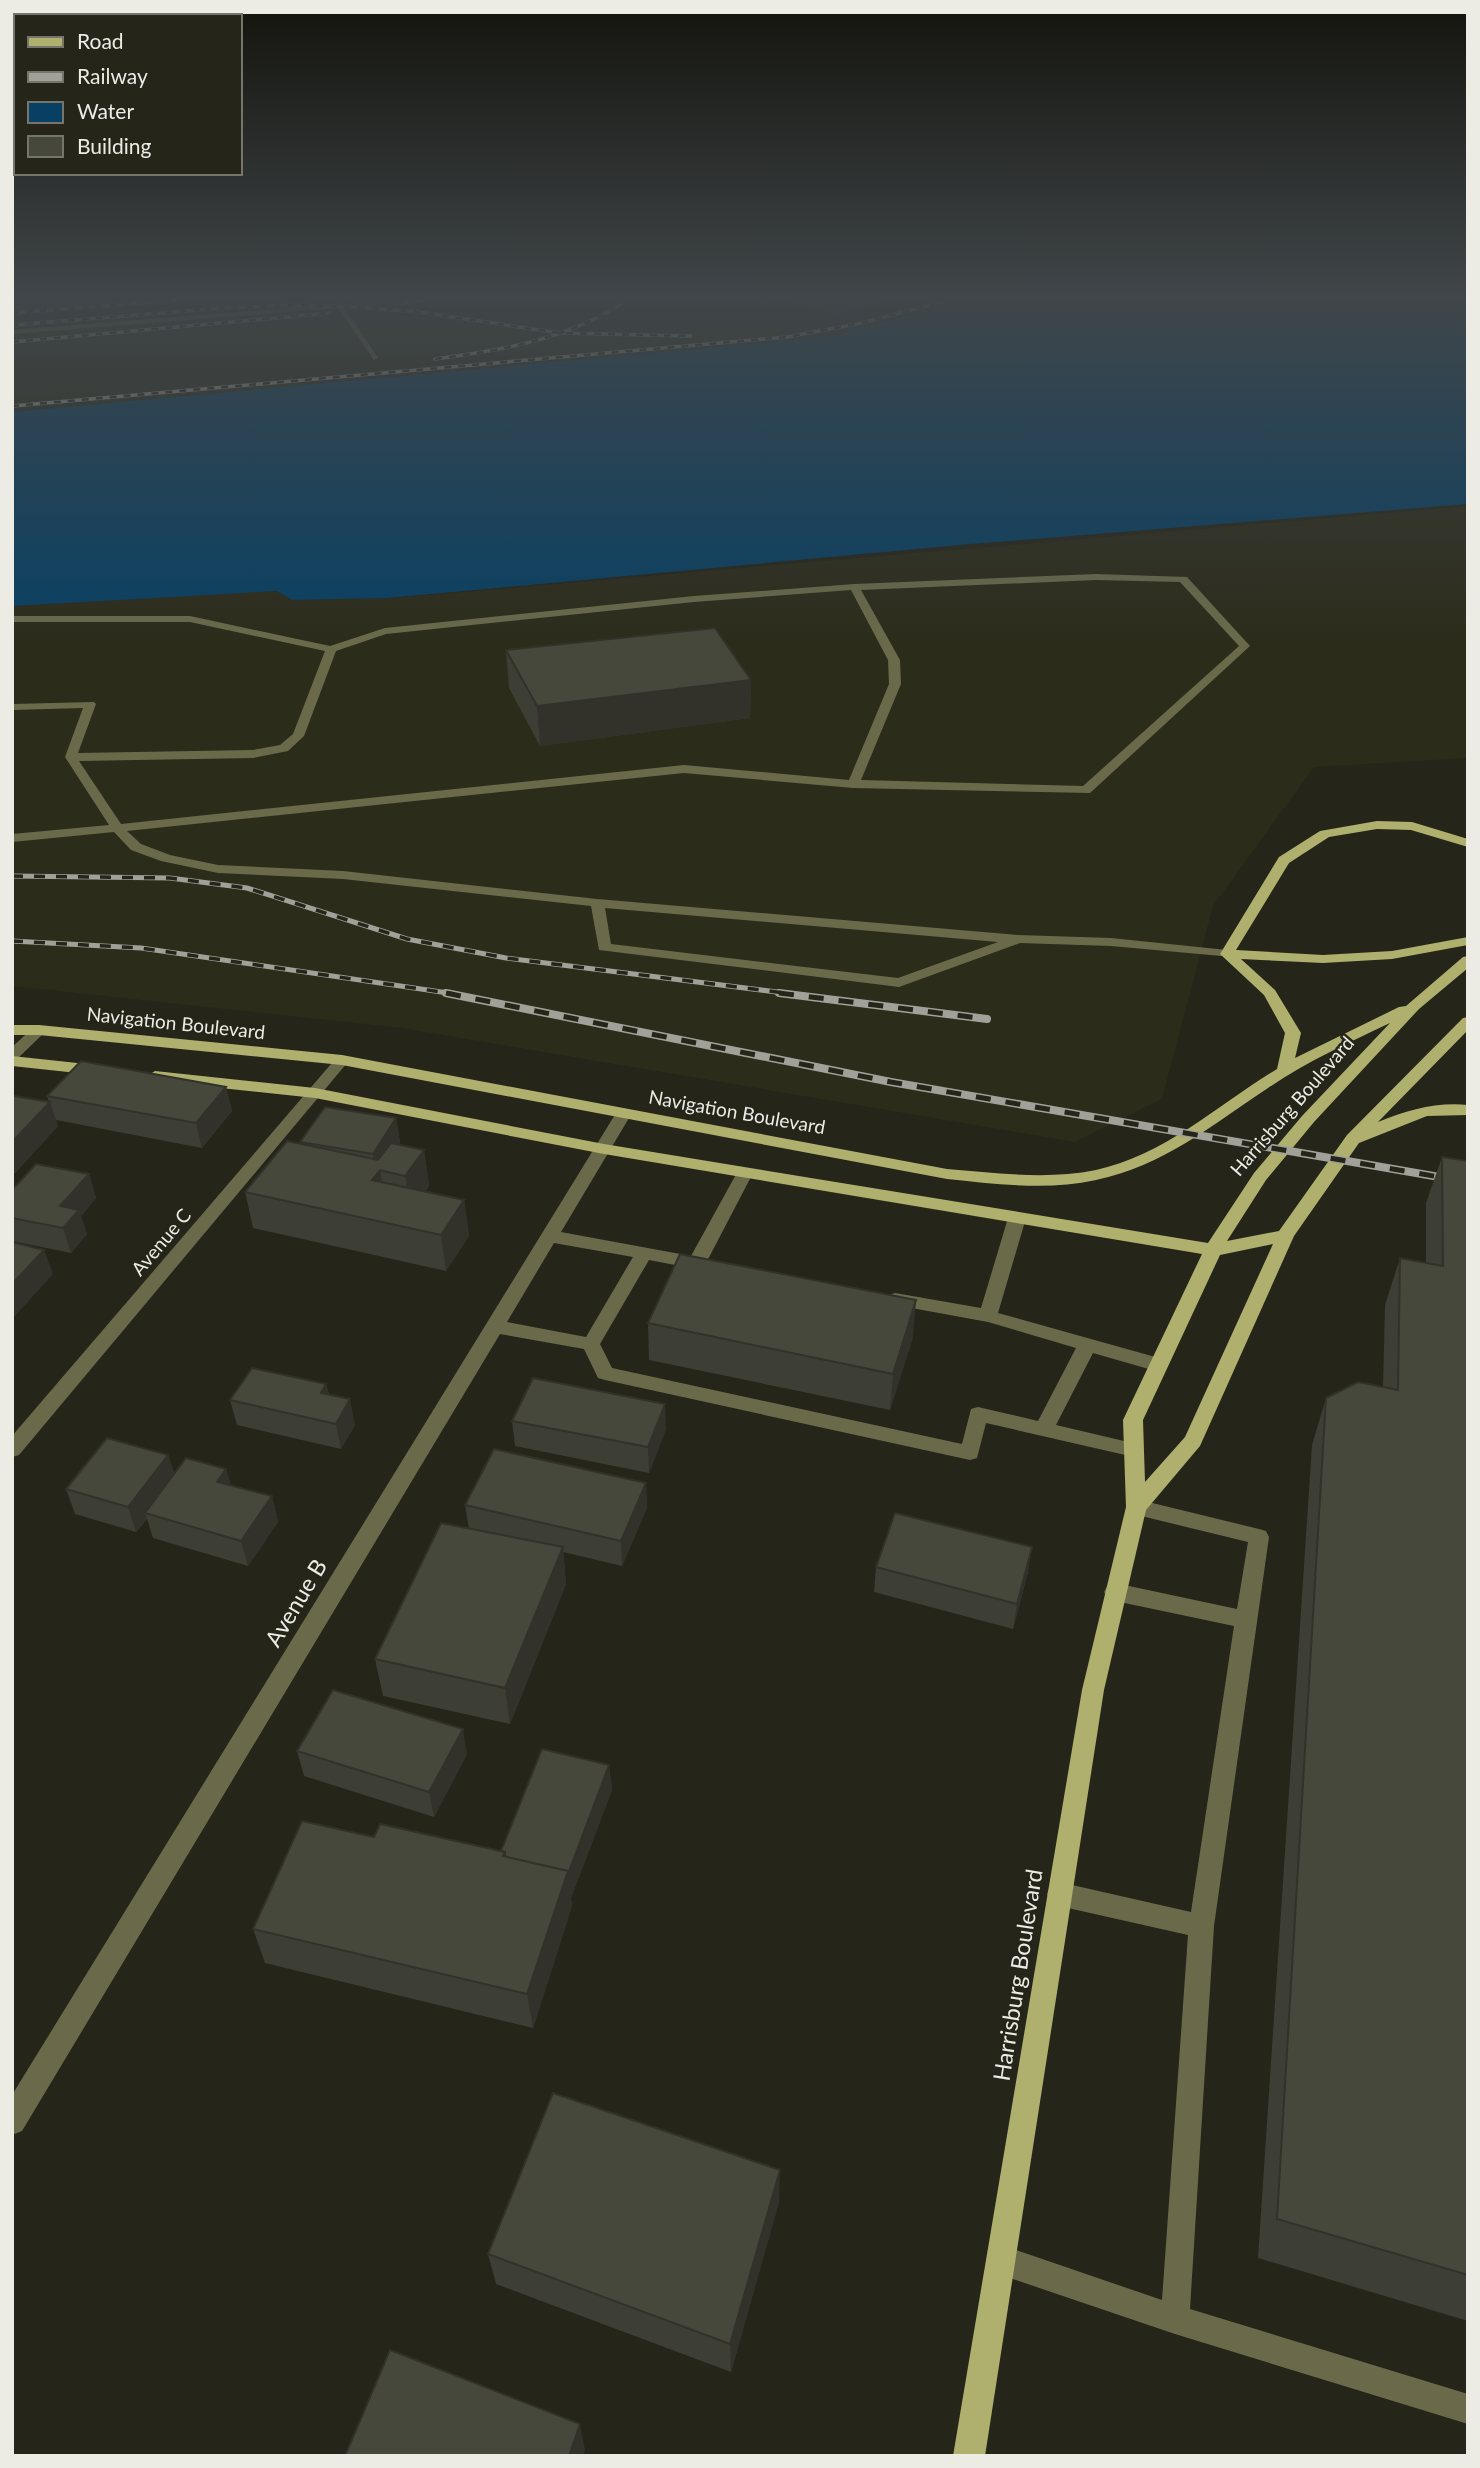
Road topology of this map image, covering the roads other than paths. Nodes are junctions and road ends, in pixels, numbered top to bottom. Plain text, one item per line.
1 (854, 587) junction
2 (12, 620) edge
3 (331, 649) junction
4 (12, 707) edge
5 (71, 757) junction
6 (853, 784) junction
7 (117, 828) junction
8 (12, 838) edge
9 (1468, 843) edge
10 (597, 903) junction
11 (1018, 939) junction
12 (1468, 941) edge
13 (1227, 954) junction
14 (1468, 960) edge
15 (1414, 1006) junction
16 (1468, 1021) edge
17 (12, 1030) edge
18 (39, 1030) junction
19 (12, 1058) edge
20 (342, 1060) junction
21 (1284, 1070) junction
22 (109, 1071) edge
23 (136, 1074) edge
24 (315, 1093) junction
25 (1468, 1110) edge
26 (624, 1113) junction
27 (1353, 1139) junction
28 (604, 1149) junction
29 (745, 1172) junction
30 (1017, 1218) junction
31 (550, 1236) junction
32 (1285, 1236) junction
33 (1213, 1250) junction
34 (644, 1253) junction
35 (882, 1297) edge
36 (988, 1316) junction
37 (494, 1326) junction
38 (591, 1345) junction
39 (1087, 1345) junction
40 (1158, 1365) junction
41 (1044, 1429) junction
42 (12, 1450) edge
43 (1134, 1450) junction
44 (1136, 1507) junction
45 (1115, 1592) junction
46 (1246, 1620) junction
47 (1059, 1894) junction
48 (1202, 1926) junction
49 (12, 2121) edge
50 (1001, 2260) junction
51 (1175, 2319) junction
52 (1468, 2409) edge
53 (969, 2456) edge

1 - 3 street
1 - 6 street
1 - 6 street
2 - 3 street
3 - 5 street
4 - 5 street
5 - 7 street
6 - 7 street
7 - 8 street
7 - 10 street
9 - 13 main road
10 - 11 street
10 - 11 street
11 - 13 street
12 - 13 main road
13 - 21 main road
14 - 15 main road, Harrisburg Boulevard
15 - 21 main road, Navigation Boulevard
15 - 33 main road, Harrisburg Boulevard
16 - 27 main road, Harrisburg Boulevard
17 - 18 main road, Navigation Boulevard
18 - 19 street
18 - 20 main road, Navigation Boulevard
19 - 22 main road
20 - 24 street, Avenue C
20 - 26 main road, Navigation Boulevard
21 - 26 main road, Navigation Boulevard
23 - 24 main road
24 - 28 main road
24 - 42 street, Avenue C
25 - 27 main road
26 - 28 street, Avenue B
27 - 32 main road, Harrisburg Boulevard
28 - 29 main road
28 - 31 street, Avenue B
29 - 30 main road
29 - 34 street
30 - 33 main road
30 - 36 street
31 - 34 street
31 - 37 street, Avenue B
32 - 33 main road
32 - 44 main road, Harrisburg Boulevard
33 - 40 main road, Harrisburg Boulevard
34 - 38 street
35 - 36 street
36 - 39 street
37 - 38 street
37 - 49 street, Avenue B
38 - 41 street
39 - 40 street
39 - 41 street
40 - 43 main road, Harrisburg Boulevard
41 - 43 street
43 - 44 main road, Harrisburg Boulevard
44 - 45 main road, Harrisburg Boulevard
44 - 46 street
45 - 46 street
45 - 47 main road, Harrisburg Boulevard
46 - 48 street
47 - 48 street
47 - 50 main road, Harrisburg Boulevard
48 - 51 street
50 - 51 street
50 - 53 main road, Harrisburg Boulevard
51 - 52 street

